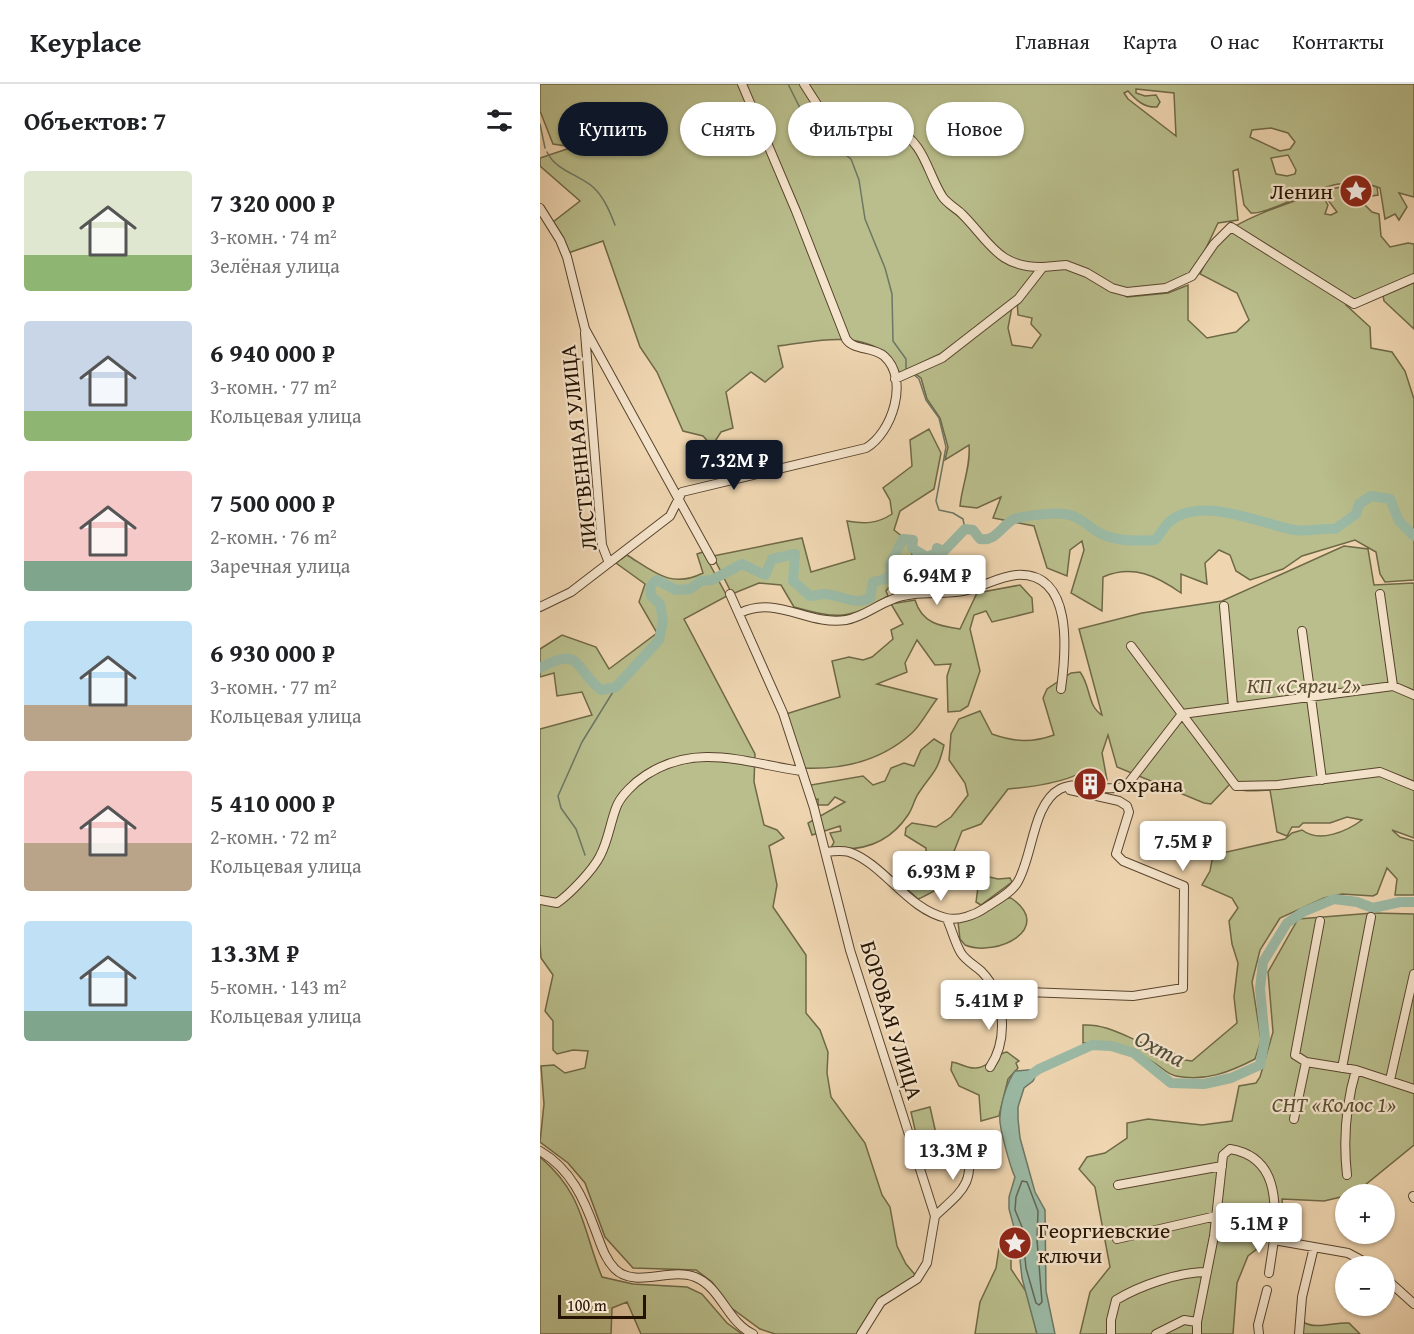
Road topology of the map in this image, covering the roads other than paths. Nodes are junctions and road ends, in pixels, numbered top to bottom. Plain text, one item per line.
1 (742, 84) edge
2 (804, 84) edge
3 (540, 208) edge
4 (1043, 267) junction
5 (1414, 278) edge
6 (585, 329) junction
7 (895, 379) junction
8 (678, 499) junction
9 (712, 560) dead end
10 (609, 563) junction
11 (730, 594) dead end
12 (1380, 594) dead end
13 (1224, 606) dead end
14 (540, 607) edge
15 (740, 613) junction
16 (1302, 631) dead end
17 (1131, 646) dead end
18 (1393, 686) junction
19 (1061, 689) dead end
20 (1414, 695) edge
21 (1310, 696) junction
22 (1233, 707) junction
23 (1182, 714) junction
24 (801, 771) junction
25 (1322, 780) junction
26 (1414, 786) edge
27 (1060, 788) junction
28 (826, 852) junction
29 (540, 900) edge
30 (1371, 917) dead end
31 (947, 919) junction
32 (1320, 921) dead end
33 (1414, 974) edge
34 (996, 996) junction
35 (1305, 1062) junction
36 (990, 1067) dead end
37 (1342, 1068) junction
38 (1356, 1070) junction
39 (1390, 1080) junction
40 (1414, 1089) edge
41 (1294, 1119) dead end
42 (968, 1142) dead end
43 (540, 1151) edge
44 (1222, 1166) junction
45 (1347, 1175) dead end
46 (1118, 1185) dead end
47 (935, 1216) junction
48 (1216, 1216) junction
49 (1117, 1239) dead end
50 (1274, 1240) junction
51 (1314, 1246) junction
52 (1355, 1256) edge
53 (1207, 1272) junction
54 (1269, 1273) dead end
55 (1395, 1287) edge
56 (1267, 1290) dead end
57 (1414, 1304) edge
58 (1197, 1322) junction
59 (753, 1334) edge
60 (861, 1334) edge
61 (1111, 1334) edge
62 (1156, 1334) edge
63 (1197, 1334) edge
64 (1259, 1334) edge
65 (1299, 1334) edge

1 - 7 street
2 - 4 street
3 - 6 street
4 - 5 street
4 - 7 street
6 - 8 street
6 - 10 street, ЛИСТВЕННАЯ УЛИЦА
7 - 8 street
8 - 9 street
8 - 10 street
10 - 14 street
11 - 15 street, БОРОВАЯ УЛИЦА
12 - 18 street
13 - 22 street
15 - 19 street
15 - 24 street, БОРОВАЯ УЛИЦА
16 - 21 street
17 - 23 street
18 - 20 street
18 - 21 street
21 - 22 street
21 - 25 street
22 - 23 street
23 - 25 street
23 - 27 street
24 - 28 street, БОРОВАЯ УЛИЦА
24 - 29 street
25 - 26 street
27 - 31 street
27 - 34 street
28 - 31 street
28 - 47 street, БОРОВАЯ УЛИЦА
30 - 37 street
31 - 34 street
32 - 35 street
33 - 39 street
34 - 36 street
35 - 37 street
35 - 41 street
37 - 38 street
38 - 39 street
38 - 45 street
39 - 40 street
42 - 47 street
43 - 59 street
44 - 46 street
44 - 48 street
44 - 50 street
47 - 60 street, БОРОВАЯ УЛИЦА
48 - 49 street
48 - 53 street
50 - 51 street
50 - 54 street
51 - 52 street
51 - 65 street
53 - 58 street
53 - 61 street
55 - 57 street
56 - 64 street
58 - 62 street
58 - 63 street

